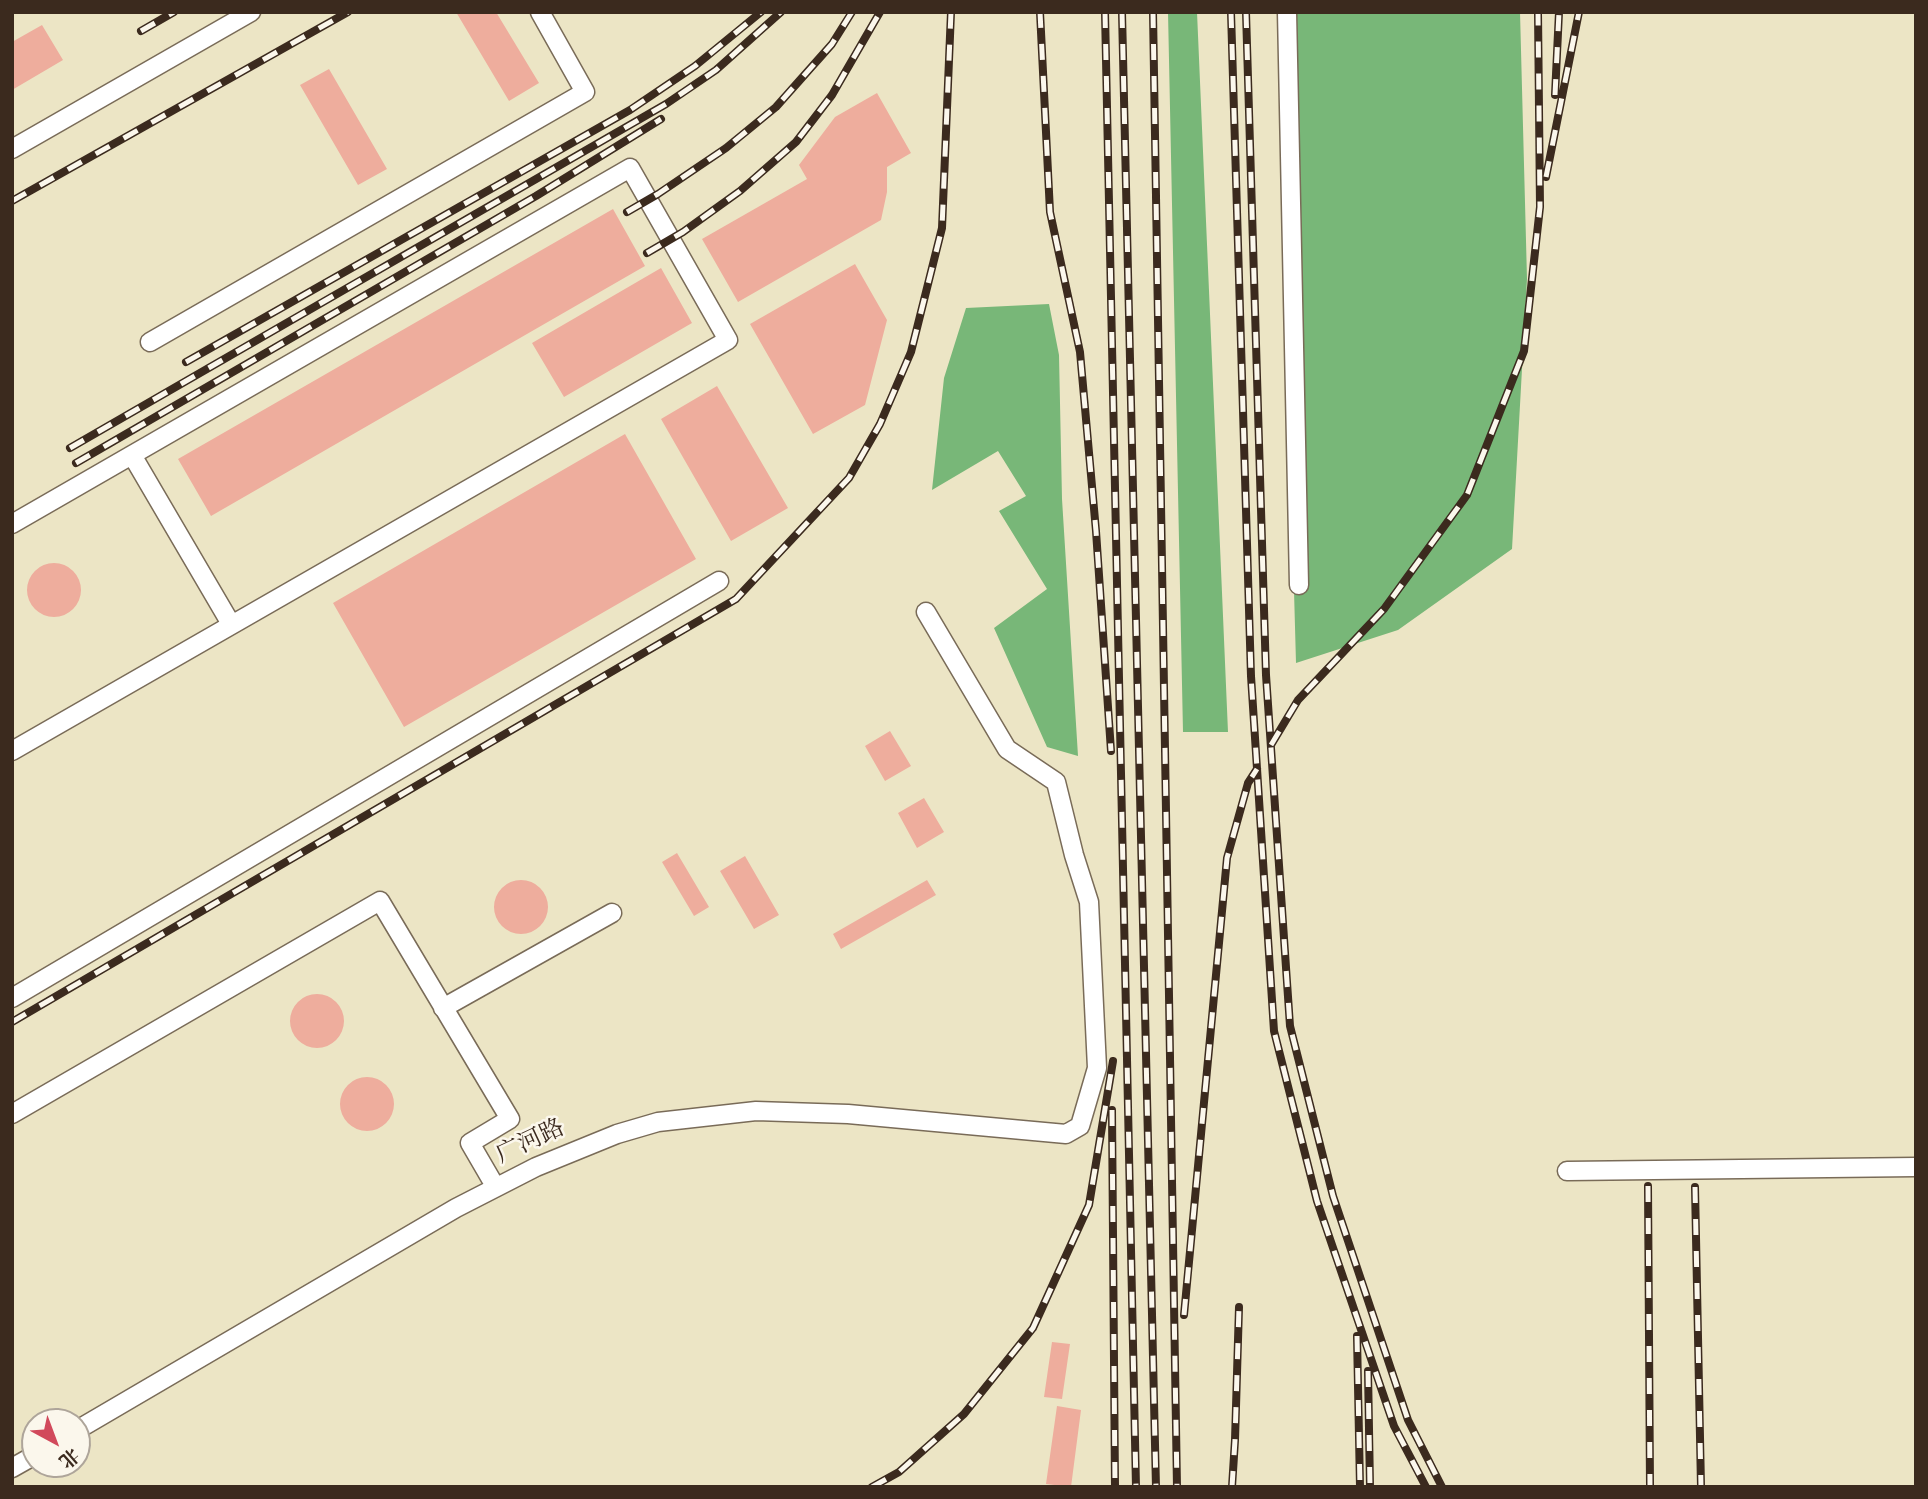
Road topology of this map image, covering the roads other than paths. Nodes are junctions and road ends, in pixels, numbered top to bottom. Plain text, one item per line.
1 (251, 12) edge
2 (540, 12) edge
3 (1287, 12) edge
4 (12, 149) edge
5 (150, 342) dead end
6 (132, 455) junction
7 (12, 524) edge
8 (719, 581) dead end
9 (1299, 585) dead end
10 (926, 612) dead end
11 (231, 624) junction
12 (12, 751) edge
13 (612, 913) dead end
14 (12, 998) edge
15 (443, 1008) junction
16 (12, 1114) edge
17 (1916, 1167) edge
18 (1567, 1171) dead end
19 (495, 1186) junction
20 (91, 1422) edge

1 - 4 street
2 - 5 street
3 - 9 street
6 - 7 street
6 - 11 street
6 - 11 street
8 - 14 street
10 - 19 street, 广河路
11 - 12 street
13 - 15 street
15 - 16 street
15 - 19 street
17 - 18 street
19 - 20 street, 广河路

